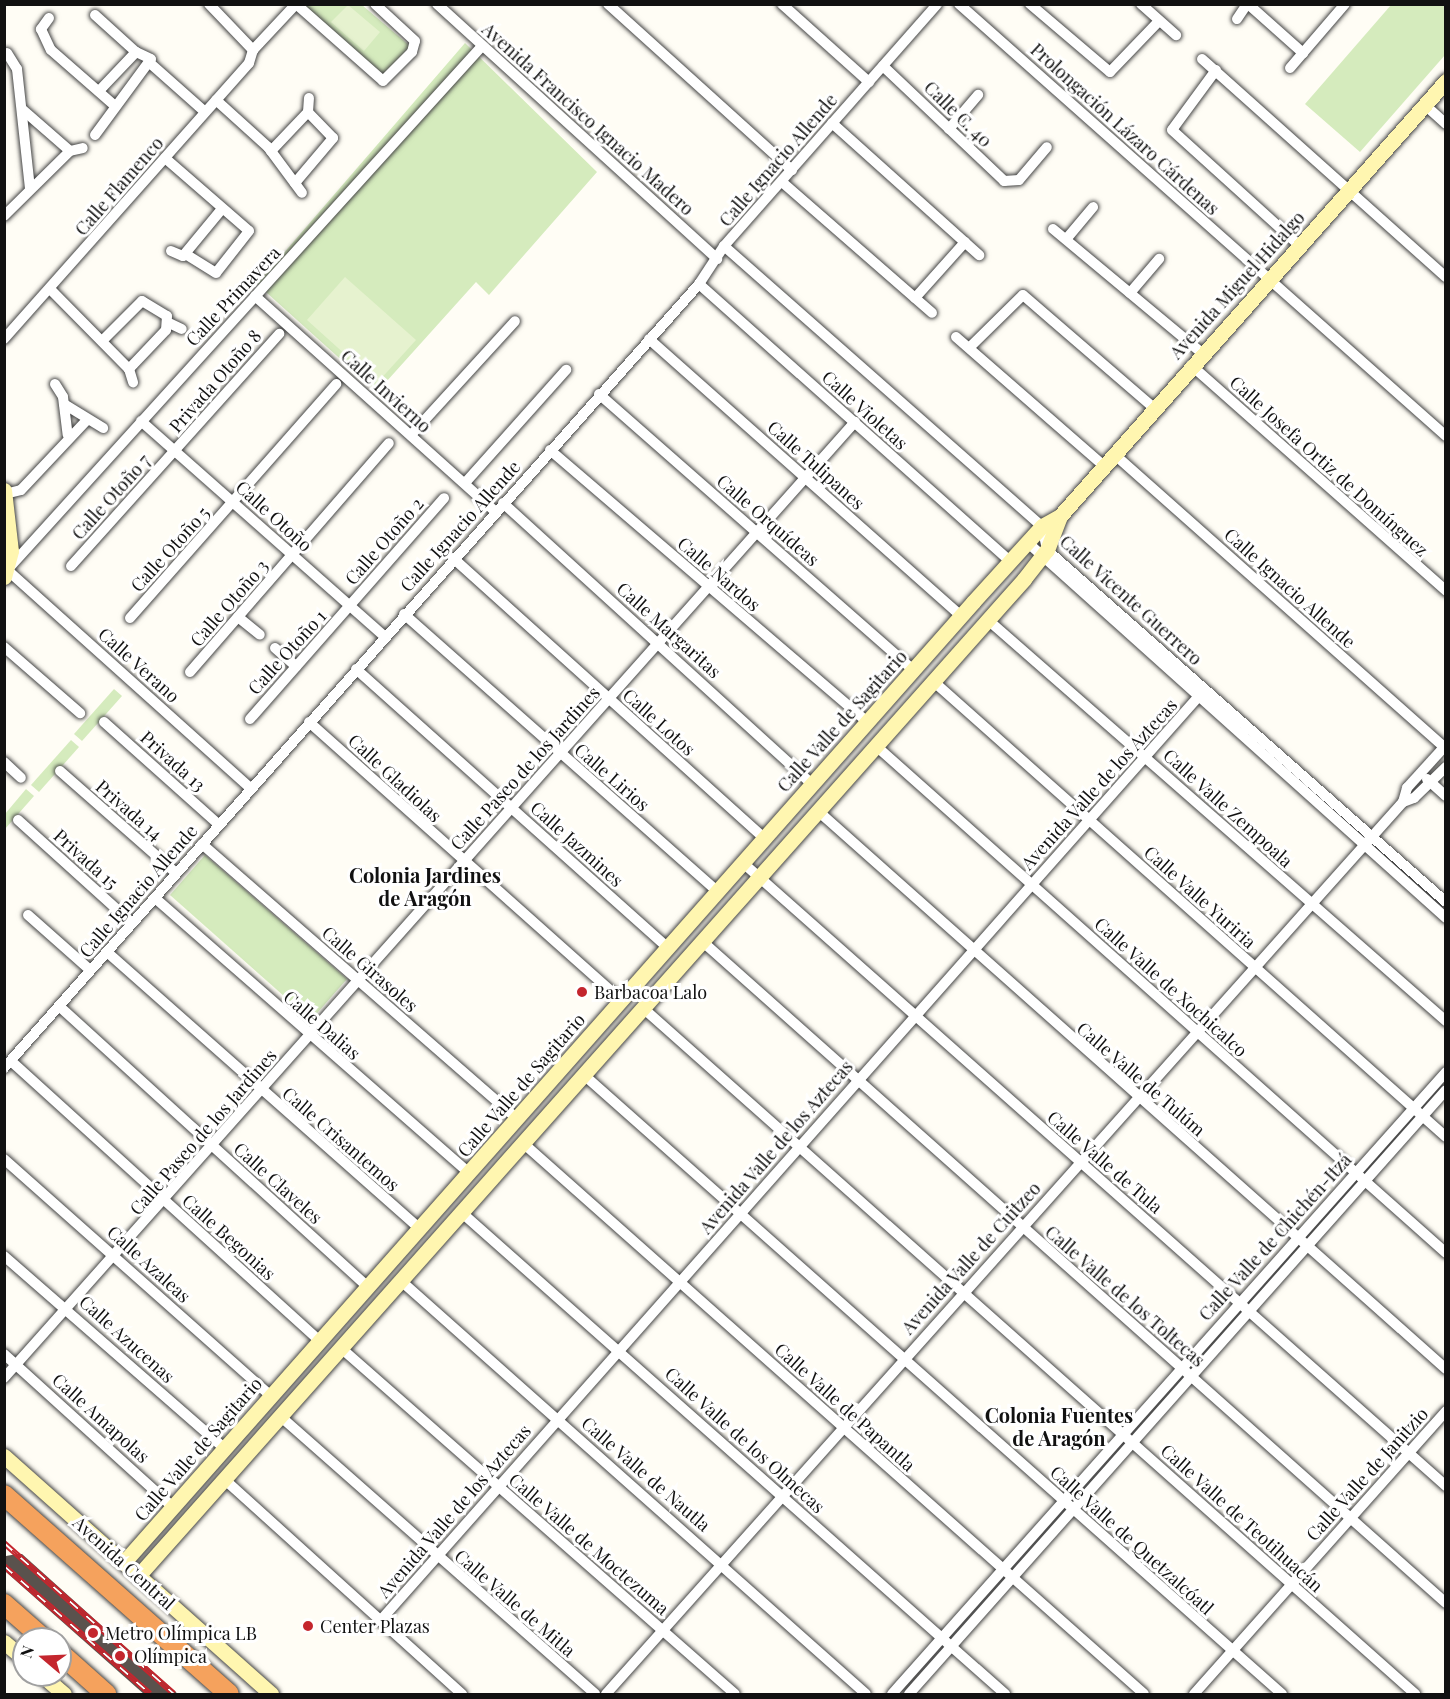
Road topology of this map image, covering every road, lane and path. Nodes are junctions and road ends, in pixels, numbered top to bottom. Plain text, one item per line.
1 (209, 4) edge
2 (296, 4) edge
3 (375, 4) edge
4 (437, 4) edge
5 (608, 4) edge
6 (782, 4) edge
7 (937, 4) edge
8 (959, 4) edge
9 (1030, 4) edge
10 (1141, 4) edge
11 (1247, 4) edge
12 (1345, 4) edge
13 (95, 15) dead end
14 (49, 18) dead end
15 (1237, 19) dead end
16 (1159, 21) junction
17 (1176, 35) dead end
18 (482, 46) junction
19 (253, 50) junction
20 (136, 52) junction
21 (7, 53) dead end
22 (1303, 53) junction
23 (1202, 59) dead end
24 (151, 64) junction
25 (883, 66) junction
26 (1290, 68) dead end
27 (1216, 70) junction
28 (1446, 81) edge
29 (869, 82) junction
30 (99, 91) junction
31 (978, 95) dead end
32 (309, 98) dead end
33 (216, 100) junction
34 (113, 104) junction
35 (1425, 105) junction
36 (23, 110) junction
37 (205, 112) junction
38 (308, 112) junction
39 (832, 123) junction
40 (1446, 124) edge
41 (949, 129) junction
42 (94, 135) dead end
43 (1047, 147) dead end
44 (83, 148) dead end
45 (70, 151) junction
46 (271, 151) junction
47 (165, 158) junction
48 (792, 170) junction
49 (782, 182) junction
50 (295, 183) junction
51 (30, 188) junction
52 (1348, 190) junction
53 (302, 193) dead end
54 (1094, 207) dead end
55 (221, 210) junction
56 (4, 216) edge
57 (1053, 228) dead end
58 (1068, 237) junction
59 (964, 242) junction
60 (1299, 245) junction
61 (724, 246) junction
62 (171, 251) dead end
63 (185, 254) junction
64 (979, 255) dead end
65 (717, 259) junction
66 (1159, 259) dead end
67 (1446, 277) edge
68 (1268, 279) junction
69 (699, 284) junction
70 (51, 290) junction
71 (1130, 293) junction
72 (255, 296) junction
73 (915, 298) junction
74 (932, 313) dead end
75 (514, 321) dead end
76 (169, 323) junction
77 (182, 329) dead end
78 (279, 334) dead end
79 (956, 337) dead end
80 (4, 339) edge
81 (649, 339) junction
82 (104, 340) junction
83 (970, 347) junction
84 (1196, 359) junction
85 (129, 369) junction
86 (566, 370) dead end
87 (134, 382) dead end
88 (55, 384) dead end
89 (336, 384) dead end
90 (599, 394) junction
91 (64, 404) junction
92 (1154, 408) junction
93 (87, 420) junction
94 (141, 421) junction
95 (855, 422) junction
96 (103, 428) dead end
97 (68, 435) junction
98 (411, 435) junction
99 (1446, 436) edge
100 (389, 444) dead end
101 (176, 450) junction
102 (550, 450) junction
103 (1109, 460) junction
104 (805, 477) junction
105 (465, 483) junction
106 (5, 492) edge
107 (444, 498) dead end
108 (234, 502) junction
109 (499, 507) junction
110 (1060, 516) junction
111 (1042, 526) junction
112 (757, 532) junction
113 (1028, 542) junction
114 (1044, 554) junction
115 (292, 555) junction
116 (453, 558) junction
117 (1010, 561) junction
118 (71, 566) dead end
119 (6, 571) edge
120 (708, 587) junction
121 (1446, 591) edge
122 (350, 606) junction
123 (404, 614) junction
124 (961, 616) junction
125 (238, 617) junction
126 (130, 618) dead end
127 (988, 620) junction
128 (260, 635) dead end
129 (384, 636) junction
130 (658, 643) junction
131 (4, 647) edge
132 (275, 648) dead end
133 (296, 666) junction
134 (356, 669) junction
135 (914, 671) junction
136 (190, 672) dead end
137 (933, 681) junction
138 (1198, 697) junction
139 (609, 698) junction
140 (80, 713) dead end
141 (250, 719) dead end
142 (104, 722) dead end
143 (309, 722) junction
144 (867, 722) junction
145 (875, 745) junction
146 (1445, 746) edge
147 (560, 753) junction
148 (1144, 756) junction
149 (4, 762) edge
150 (1446, 767) edge
151 (60, 771) dead end
152 (1421, 773) junction
153 (21, 778) dead end
154 (1431, 783) junction
155 (812, 784) junction
156 (251, 789) junction
157 (1446, 795) edge
158 (1403, 802) junction
159 (512, 808) junction
160 (818, 811) junction
161 (1090, 819) junction
162 (18, 820) dead end
163 (219, 825) junction
164 (1370, 835) junction
165 (763, 837) junction
166 (202, 844) junction
167 (1362, 844) junction
168 (742, 862) junction
169 (462, 863) junction
170 (176, 873) junction
171 (759, 878) junction
172 (1032, 884) junction
173 (718, 892) junction
174 (155, 898) junction
175 (1446, 902) edge
176 (1308, 903) junction
177 (28, 915) dead end
178 (1446, 918) edge
179 (132, 923) junction
180 (703, 942) junction
181 (668, 948) junction
182 (972, 951) junction
183 (107, 952) junction
184 (1252, 966) junction
185 (90, 970) junction
186 (357, 981) junction
187 (621, 1000) junction
188 (59, 1006) junction
189 (643, 1008) junction
190 (914, 1016) junction
191 (1446, 1021) edge
192 (1195, 1030) junction
193 (309, 1035) junction
194 (8, 1065) edge
195 (1446, 1072) edge
196 (584, 1075) junction
197 (857, 1081) junction
198 (1446, 1090) edge
199 (261, 1091) junction
200 (1135, 1096) junction
201 (1413, 1108) junction
202 (1422, 1116) junction
203 (517, 1119) junction
204 (1446, 1137) edge
205 (524, 1143) junction
206 (213, 1145) junction
207 (799, 1148) junction
208 (4, 1159) edge
209 (1079, 1162) junction
210 (1356, 1172) junction
211 (470, 1173) junction
212 (1365, 1180) junction
213 (165, 1201) junction
214 (462, 1212) junction
215 (741, 1212) junction
216 (1022, 1227) junction
217 (420, 1230) junction
218 (1298, 1238) junction
219 (1307, 1246) junction
220 (1446, 1253) edge
221 (4, 1256) edge
222 (116, 1256) junction
223 (400, 1281) junction
224 (680, 1281) junction
225 (368, 1287) junction
226 (962, 1294) junction
227 (1240, 1302) junction
228 (67, 1308) junction
229 (1249, 1311) junction
230 (320, 1341) junction
231 (341, 1348) junction
232 (619, 1349) junction
233 (4, 1354) edge
234 (904, 1358) junction
235 (17, 1364) junction
236 (1181, 1367) junction
237 (1446, 1368) edge
238 (1190, 1376) junction
239 (4, 1378) edge
240 (271, 1396) junction
241 (1446, 1411) edge
242 (280, 1416) junction
243 (558, 1418) junction
244 (843, 1427) junction
245 (1123, 1435) junction
246 (1132, 1443) junction
247 (225, 1449) junction
248 (1408, 1453) junction
249 (4, 1456) edge
250 (224, 1479) junction
251 (1446, 1486) edge
252 (497, 1487) junction
253 (4, 1495) edge
254 (783, 1496) junction
255 (1063, 1501) junction
256 (174, 1508) junction
257 (1073, 1510) junction
258 (1351, 1519) junction
259 (437, 1556) junction
260 (124, 1562) junction
261 (723, 1564) junction
262 (1002, 1571) junction
263 (138, 1576) junction
264 (1011, 1580) junction
265 (1292, 1584) junction
266 (1446, 1603) edge
267 (4, 1604) edge
268 (380, 1621) junction
269 (30, 1627) edge
270 (663, 1630) junction
271 (941, 1639) junction
272 (951, 1648) junction
273 (1232, 1651) junction
274 (72, 1664) edge
275 (106, 1695) edge
276 (229, 1695) edge
277 (271, 1695) edge
278 (462, 1695) edge
279 (595, 1695) edge
280 (606, 1695) edge
281 (735, 1695) edge
282 (866, 1695) edge
283 (892, 1695) edge
284 (909, 1695) edge
285 (1005, 1695) edge
286 (1144, 1695) edge
287 (1194, 1695) edge
288 (1282, 1695) edge
289 (1415, 1695) edge

1 - 19 street
2 - 3 street
2 - 19 street, Calle Flamenco
4 - 18 street, Avenida Francisco Ignacio Madero
5 - 48 street
6 - 29 street
7 - 25 street, Calle Ignacio Allende
8 - 68 street, Prolongación Lázaro Cárdenas
9 - 16 street
10 - 16 street
11 - 15 street
11 - 22 street
12 - 22 street
13 - 20 street
14 - 30 street
16 - 17 street
18 - 65 street, Avenida Francisco Ignacio Madero
18 - 72 street, Calle Primavera
19 - 33 street, Calle Flamenco
20 - 24 street
20 - 30 street
21 - 36 street
22 - 26 street
23 - 27 street
24 - 34 street
24 - 37 street
25 - 29 street, Calle Ignacio Allende
25 - 41 street, Calle C. 40
27 - 52 street
27 - 60 street
28 - 35 street, Avenida Miguel Hidalgo
29 - 39 street, Calle Ignacio Allende
30 - 34 street
31 - 41 street
32 - 38 street
33 - 37 street, Calle Flamenco
33 - 46 street
34 - 42 street
35 - 40 street
35 - 52 street, Avenida Miguel Hidalgo
36 - 45 street
36 - 51 street
37 - 47 street, Calle Flamenco
38 - 46 street
38 - 50 street
39 - 48 street, Calle Ignacio Allende
39 - 59 street
41 - 43 street, Calle C. 40
44 - 45 street
45 - 51 street
46 - 50 street
47 - 55 street
47 - 70 street, Calle Flamenco
48 - 49 street, Calle Ignacio Allende
49 - 61 street, Calle Ignacio Allende
49 - 73 street
50 - 53 street
51 - 56 street
52 - 60 street, Avenida Miguel Hidalgo
52 - 67 street
54 - 58 street
55 - 63 street
55 - 63 street
57 - 58 street, Calle Josefa Ortiz de Domínguez
58 - 71 street, Calle Josefa Ortiz de Domínguez
59 - 64 street
59 - 73 street
60 - 68 street, Avenida Miguel Hidalgo
61 - 65 street, Calle Ignacio Allende
61 - 111 street, Calle Vicente Guerrero
62 - 63 street
65 - 69 street, Calle Ignacio Allende
66 - 71 street
68 - 84 street, Avenida Miguel Hidalgo
68 - 99 street, Prolongación Lázaro Cárdenas
69 - 81 street, Calle Ignacio Allende
69 - 95 street, Calle Violetas
70 - 80 street, Calle Flamenco
70 - 82 street
71 - 84 street, Calle Josefa Ortiz de Domínguez
72 - 94 street, Calle Primavera
72 - 98 street, Calle Invierno
73 - 74 street
75 - 98 street
76 - 77 street
76 - 82 street
76 - 85 street
78 - 101 street, Privada Otoño 8
79 - 83 street, Calle Ignacio Allende
81 - 90 street, Calle Ignacio Allende
81 - 104 street, Calle Tulipanes
82 - 85 street
83 - 92 street
83 - 103 street, Calle Ignacio Allende
84 - 92 street, Avenida Miguel Hidalgo
84 - 121 street, Calle Josefa Ortiz de Domínguez
85 - 87 street
86 - 105 street
88 - 91 street
89 - 108 street, Calle Otoño 5
90 - 102 street, Calle Ignacio Allende
90 - 112 street, Calle Orquídeas
91 - 93 street
91 - 97 street
92 - 103 street, Avenida Miguel Hidalgo
93 - 96 street
93 - 97 street
94 - 101 street, Calle Otoño
94 - 119 street, Calle Primavera
95 - 104 street, Calle Paseo de los Jardines
95 - 117 street, Calle Violetas
97 - 106 street
98 - 105 street, Calle Invierno
100 - 115 street, Calle Otoño 3
101 - 108 street, Calle Otoño
101 - 118 street, Calle Otoño 7
102 - 109 street, Calle Ignacio Allende
102 - 120 street, Calle Nardos
103 - 110 street, Avenida Miguel Hidalgo
103 - 146 street, Calle Ignacio Allende
104 - 112 street, Calle Paseo de los Jardines
104 - 124 street, Calle Tulipanes
105 - 109 street, Calle Invierno
106 - 119 street
107 - 122 street, Calle Otoño 2
108 - 115 street, Calle Otoño
108 - 126 street, Calle Otoño 5
109 - 116 street, Calle Ignacio Allende
109 - 130 street, Calle Margaritas
110 - 111 street, Avenida Miguel Hidalgo
110 - 114 street, Avenida Miguel Hidalgo
111 - 113 street, Calle Valle de Sagitario
111 - 114 street, Calle Vicente Guerrero
112 - 120 street, Calle Paseo de los Jardines
112 - 135 street, Calle Orquídeas
113 - 114 street, Calle Vicente Guerrero
113 - 117 street, Calle Valle de Sagitario
114 - 127 street
114 - 138 street, Calle Vicente Guerrero
114 - 164 street, Calle Vicente Guerrero
115 - 122 street, Calle Otoño
115 - 125 street, Calle Otoño 3
116 - 123 street, Calle Ignacio Allende
116 - 139 street, Calle Lotos
117 - 124 street, Calle Valle de Sagitario
119 - 156 street, Calle Verano
120 - 130 street, Calle Paseo de los Jardines
120 - 144 street, Calle Nardos
122 - 129 street, Calle Otoño
122 - 133 street, Calle Otoño 1
123 - 129 street, Calle Ignacio Allende
123 - 147 street, Calle Lirios
124 - 135 street, Calle Valle de Sagitario
125 - 128 street
125 - 136 street, Calle Otoño 3
127 - 137 street
127 - 148 street, Calle Valle Zempoala
129 - 134 street, Calle Ignacio Allende
130 - 139 street, Calle Paseo de los Jardines
130 - 155 street, Calle Margaritas
131 - 140 street
132 - 133 street
133 - 141 street, Calle Otoño 1
134 - 143 street, Calle Ignacio Allende
134 - 159 street, Calle Jazmines
135 - 144 street, Calle Valle de Sagitario
137 - 145 street
137 - 161 street, Calle Valle Yuriria
138 - 148 street, Avenida Valle de los Aztecas
138 - 167 street, Calle Vicente Guerrero
139 - 147 street, Calle Paseo de los Jardines
139 - 165 street, Calle Lotos
142 - 163 street, Privada 13
143 - 156 street, Calle Ignacio Allende
143 - 169 street, Calle Gladiolas
144 - 155 street, Calle Valle de Sagitario
145 - 160 street
145 - 172 street, Calle Valle de Xochicalco
146 - 152 street
147 - 159 street, Calle Paseo de los Jardines
147 - 173 street, Calle Lirios
148 - 161 street, Avenida Valle de los Aztecas
148 - 176 street, Calle Valle Zempoala
149 - 153 street
150 - 154 street
151 - 170 street, Privada 14
152 - 154 street
152 - 158 street
154 - 157 street
154 - 158 street
155 - 165 street, Calle Valle de Sagitario
156 - 163 street, Calle Ignacio Allende
158 - 164 street, Avenida Valle de Cuitzeo
159 - 169 street, Calle Paseo de los Jardines
159 - 181 street, Calle Jazmines
160 - 171 street
160 - 182 street, Calle Valle de Tulúm
161 - 172 street, Avenida Valle de los Aztecas
161 - 184 street, Calle Valle Yuriria
162 - 179 street, Privada 15
163 - 166 street, Calle Ignacio Allende
164 - 167 street, Avenida Valle de Cuitzeo
164 - 175 street, Calle Vicente Guerrero
165 - 168 street, Calle Valle de Sagitario
166 - 170 street, Calle Ignacio Allende
166 - 186 street, Calle Girasoles
167 - 176 street, Avenida Valle de Cuitzeo
167 - 178 street, Calle Vicente Guerrero
168 - 171 street, Calle Valle de Tula
168 - 173 street, Calle Valle de Sagitario
169 - 186 street, Calle Paseo de los Jardines
169 - 187 street, Calle Gladiolas
170 - 174 street, Calle Ignacio Allende
171 - 180 street
171 - 190 street, Calle Valle de Tula
172 - 182 street, Avenida Valle de los Aztecas
172 - 192 street, Calle Valle de Xochicalco
173 - 181 street, Calle Valle de Sagitario
174 - 179 street, Calle Ignacio Allende
174 - 193 street, Calle Dalias
176 - 184 street, Avenida Valle de Cuitzeo
176 - 191 street, Calle Valle Zempoala
177 - 185 street
179 - 183 street, Calle Ignacio Allende
180 - 189 street
180 - 197 street, Calle Valle de los Toltecas
181 - 187 street, Calle Valle de Sagitario
182 - 190 street, Avenida Valle de los Aztecas
182 - 200 street, Calle Valle de Tulúm
183 - 185 street, Calle Ignacio Allende
183 - 199 street, Calle Crisantemos
184 - 192 street, Avenida Valle de Cuitzeo
184 - 201 street, Calle Valle Yuriria
185 - 188 street, Calle Ignacio Allende
186 - 193 street, Calle Paseo de los Jardines
186 - 203 street, Calle Girasoles
187 - 203 street, Calle Valle de Sagitario
188 - 194 street, Calle Ignacio Allende
188 - 206 street, Calle Claveles
189 - 196 street
189 - 207 street, Calle Valle de Teotihuacán
190 - 197 street, Avenida Valle de los Aztecas
190 - 209 street, Calle Valle de Tula
192 - 200 street, Avenida Valle de Cuitzeo
192 - 210 street, Calle Valle de Xochicalco
193 - 199 street, Calle Paseo de los Jardines
193 - 211 street, Calle Dalias
194 - 213 street, Calle Begonias
195 - 201 street, Calle Valle de Chichén-Itzá
196 - 205 street
196 - 215 street, Calle Valle de Quetzalcóatl
197 - 207 street, Avenida Valle de los Aztecas
197 - 216 street, Calle Valle de los Toltecas
198 - 202 street, Calle Valle de Chichén-Itzá
199 - 206 street, Calle Paseo de los Jardines
199 - 217 street, Calle Crisantemos
200 - 209 street, Avenida Valle de Cuitzeo
200 - 218 street, Calle Valle de Tulúm
201 - 202 street, Calle Valle Yuriria
201 - 210 street, Calle Valle de Chichén-Itzá
202 - 204 street, Calle Valle Yuriria
202 - 212 street, Calle Valle de Chichén-Itzá
203 - 211 street, Calle Valle de Sagitario
205 - 214 street
205 - 224 street, Calle Valle de Papantla
206 - 213 street, Calle Paseo de los Jardines
206 - 225 street, Calle Claveles
207 - 215 street, Avenida Valle de los Aztecas
207 - 226 street, Calle Valle de Teotihuacán
208 - 222 street, Calle Azaleas
209 - 216 street, Avenida Valle de Cuitzeo
209 - 227 street, Calle Valle de Tula
210 - 212 street, Calle Valle de Xochicalco
210 - 218 street, Calle Valle de Chichén-Itzá
211 - 217 street, Calle Valle de Sagitario
212 - 219 street, Calle Valle de Chichén-Itzá
212 - 220 street, Calle Valle de Xochicalco
213 - 222 street, Calle Paseo de los Jardines
213 - 230 street, Calle Begonias
214 - 223 street
214 - 232 street, Calle Valle de los Olmecas
215 - 224 street, Avenida Valle de los Aztecas
215 - 234 street, Calle Valle de Quetzalcóatl
216 - 226 street, Avenida Valle de Cuitzeo
216 - 236 street, Calle Valle de los Toltecas
217 - 225 street, Calle Valle de Sagitario
218 - 219 street, Calle Valle de Tulúm
218 - 227 street, Calle Valle de Chichén-Itzá
219 - 229 street, Calle Valle de Chichén-Itzá
219 - 237 street, Calle Valle de Tulúm
221 - 228 street, Calle Azucenas
222 - 228 street, Calle Paseo de los Jardines
222 - 240 street, Calle Azaleas
223 - 231 street
223 - 243 street, Calle Valle de Nautla
224 - 232 street, Avenida Valle de los Aztecas
224 - 244 street, Calle Valle de Papantla
225 - 230 street, Calle Valle de Sagitario
226 - 234 street, Avenida Valle de Cuitzeo
226 - 245 street, Calle Valle de Teotihuacán
227 - 229 street, Calle Valle de Tula
227 - 236 street, Calle Valle de Chichén-Itzá
228 - 235 street, Calle Paseo de los Jardines
228 - 247 street, Calle Azucenas
229 - 238 street, Calle Valle de Chichén-Itzá
229 - 248 street, Calle Valle de Tula
230 - 240 street, Calle Valle de Sagitario
231 - 242 street
231 - 252 street, Calle Valle de Moctezuma
232 - 243 street, Avenida Valle de los Aztecas
232 - 254 street, Calle Valle de los Olmecas
233 - 235 street, Calle Amapolas
234 - 244 street, Avenida Valle de Cuitzeo
234 - 255 street, Calle Valle de Quetzalcóatl
235 - 239 street, Calle Paseo de los Jardines
235 - 256 street, Calle Amapolas
236 - 238 street, Calle Valle de los Toltecas
236 - 245 street, Calle Valle de Chichén-Itzá
238 - 246 street, Calle Valle de Chichén-Itzá
238 - 258 street, Calle Valle de los Toltecas
240 - 247 street, Calle Valle de Sagitario
241 - 248 street, Calle Valle de Janitzio
242 - 250 street
242 - 259 street, Calle Valle de Mitla
243 - 252 street, Avenida Valle de los Aztecas
243 - 261 street, Calle Valle de Nautla
244 - 254 street, Avenida Valle de Cuitzeo
244 - 262 street, Calle Valle de Papantla
245 - 246 street, Calle Valle de Teotihuacán
245 - 255 street, Calle Valle de Chichén-Itzá
246 - 257 street, Calle Valle de Chichén-Itzá
246 - 265 street, Calle Valle de Teotihuacán
247 - 256 street, Calle Valle de Sagitario
248 - 251 street, Calle Valle de Tula
248 - 258 street, Calle Valle de Janitzio
249 - 260 street, Avenida Central
250 - 263 street
250 - 268 street
252 - 259 street, Avenida Valle de los Aztecas
252 - 270 street, Calle Valle de Moctezuma
253 - 276 highway, Avenida Central
254 - 261 street, Avenida Valle de Cuitzeo
254 - 271 street, Calle Valle de los Olmecas
255 - 257 street, Calle Valle de Quetzalcóatl
255 - 262 street, Calle Valle de Chichén-Itzá
256 - 260 street, Calle Valle de Sagitario
257 - 264 street, Calle Valle de Chichén-Itzá
257 - 273 street, Calle Valle de Quetzalcóatl
258 - 265 street, Calle Valle de Janitzio
258 - 266 street, Calle Valle de los Toltecas
259 - 268 street, Avenida Valle de los Aztecas
259 - 279 street, Calle Valle de Mitla
260 - 263 street, Avenida Central
261 - 270 street, Avenida Valle de Cuitzeo
261 - 282 street, Calle Valle de Nautla
262 - 264 street, Calle Valle de Papantla
262 - 271 street, Calle Valle de Chichén-Itzá
263 - 277 street, Avenida Central
264 - 272 street, Calle Valle de Chichén-Itzá
264 - 286 street, Calle Valle de Papantla
265 - 273 street, Calle Valle de Janitzio
265 - 289 street, Calle Valle de Teotihuacán
267 - 269 highway
268 - 278 street
270 - 280 street, Avenida Valle de Cuitzeo
270 - 281 street, Calle Valle de Moctezuma
271 - 272 street, Calle Valle de los Olmecas
271 - 283 street, Calle Valle de Chichén-Itzá
272 - 284 street, Calle Valle de Chichén-Itzá
272 - 285 street, Calle Valle de los Olmecas
273 - 287 street, Calle Valle de Janitzio
273 - 288 street, Calle Valle de Quetzalcóatl
274 - 275 highway

